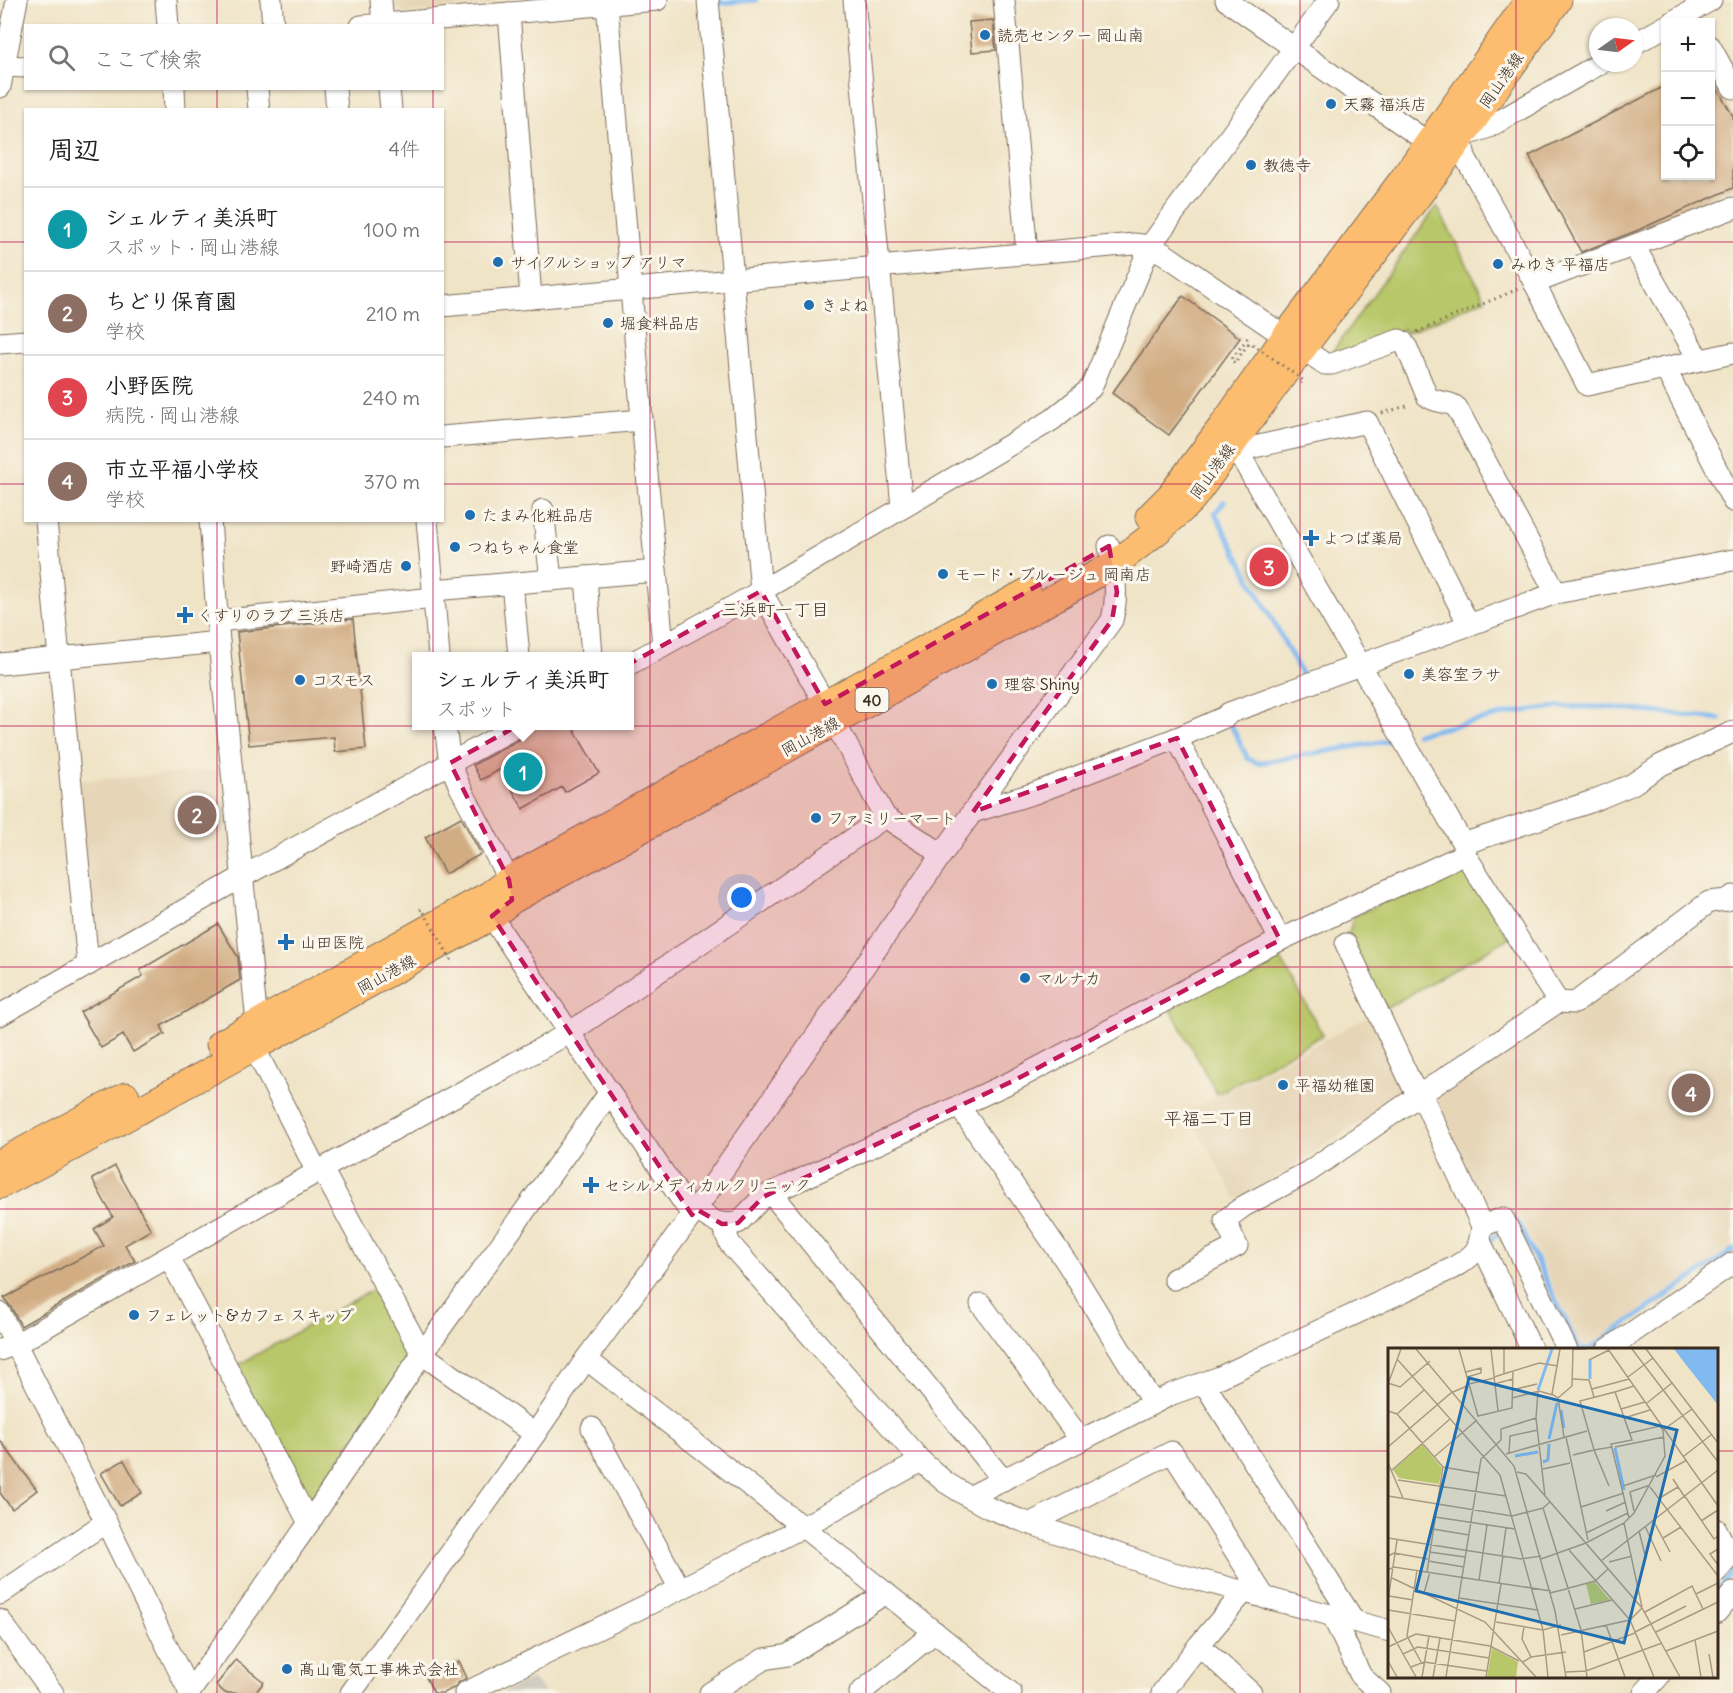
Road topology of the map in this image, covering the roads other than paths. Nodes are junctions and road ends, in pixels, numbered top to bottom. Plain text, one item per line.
1 (17, 0) edge
2 (166, 0) edge
3 (271, 0) edge
4 (381, 0) edge
5 (657, 0) edge
6 (708, 0) edge
7 (854, 0) edge
8 (1005, 0) edge
9 (1227, 0) edge
10 (1329, 0) edge
11 (1529, 0) edge
12 (1558, 0) edge
13 (1711, 0) edge
14 (607, 4) junction
15 (509, 13) junction
16 (1680, 16) edge
17 (168, 24) edge
18 (273, 24) edge
19 (383, 24) edge
20 (1643, 39) edge
21 (1297, 43) junction
22 (1715, 55) edge
23 (4, 66) junction
24 (24, 67) edge
25 (1589, 70) edge
26 (0, 87) edge
27 (1733, 88) edge
28 (174, 90) edge
29 (257, 90) edge
30 (335, 90) edge
31 (389, 90) edge
32 (175, 108) edge
33 (259, 108) edge
34 (337, 108) edge
35 (391, 108) edge
36 (1446, 145) junction
37 (1733, 208) edge
38 (1150, 246) junction
39 (1634, 246) junction
40 (1027, 253) junction
41 (879, 266) junction
42 (733, 279) junction
43 (1534, 283) junction
44 (632, 289) junction
45 (531, 298) junction
46 (444, 306) edge
47 (24, 341) edge
48 (0, 343) edge
49 (1293, 343) junction
50 (1732, 356) edge
51 (1699, 360) junction
52 (1665, 368) junction
53 (642, 420) junction
54 (444, 437) edge
55 (1229, 441) junction
56 (1733, 501) edge
57 (902, 507) junction
58 (543, 510) dead end
59 (46, 522) edge
60 (210, 522) edge
61 (427, 522) edge
62 (1111, 556) junction
63 (1733, 560) edge
64 (656, 571) junction
65 (586, 577) junction
66 (551, 580) junction
67 (512, 583) junction
68 (1554, 590) junction
69 (761, 591) junction
70 (433, 594) junction
71 (218, 621) junction
72 (1467, 621) junction
73 (219, 642) junction
74 (663, 645) junction
75 (439, 652) edge
76 (519, 652) edge
77 (592, 652) edge
78 (59, 658) junction
79 (634, 662) edge
80 (0, 664) edge
81 (1360, 664) junction
82 (830, 713) junction
83 (446, 730) edge
84 (511, 730) edge
85 (1733, 732) edge
86 (1177, 738) junction
87 (450, 763) junction
88 (973, 812) junction
89 (885, 817) junction
90 (1464, 849) junction
91 (942, 854) junction
92 (242, 877) junction
93 (1733, 896) edge
94 (500, 898) junction
95 (1280, 940) junction
96 (1346, 944) dead end
97 (88, 965) junction
98 (1558, 1002) junction
99 (0, 1015) edge
100 (569, 1033) junction
101 (255, 1035) junction
102 (610, 1092) junction
103 (1421, 1094) junction
104 (959, 1106) junction
105 (6, 1164) edge
106 (319, 1171) junction
107 (771, 1193) junction
108 (694, 1212) junction
109 (722, 1224) junction
110 (1483, 1241) junction
111 (169, 1257) junction
112 (1730, 1271) edge
113 (1174, 1279) dead end
114 (981, 1304) dead end
115 (0, 1313) edge
116 (1619, 1346) edge
117 (8, 1347) edge
118 (1531, 1348) edge
119 (1566, 1348) edge
120 (422, 1354) junction
121 (586, 1359) junction
122 (1207, 1388) junction
123 (1153, 1403) junction
124 (592, 1428) dead end
125 (535, 1434) junction
126 (1081, 1440) junction
127 (921, 1461) junction
128 (1003, 1480) junction
129 (969, 1497) junction
130 (106, 1522) junction
131 (309, 1523) junction
132 (1031, 1524) junction
133 (803, 1527) junction
134 (1718, 1533) edge
135 (1718, 1570) edge
136 (680, 1589) junction
137 (886, 1593) junction
138 (1243, 1593) junction
139 (0, 1594) edge
140 (1265, 1598) junction
141 (1332, 1616) junction
142 (0, 1620) edge
143 (1354, 1622) junction
144 (1388, 1631) edge
145 (935, 1632) junction
146 (1202, 1648) junction
147 (1658, 1678) edge
148 (1173, 1689) edge
149 (1001, 1690) edge
150 (53, 1693) edge
151 (189, 1693) edge
152 (351, 1693) edge
153 (465, 1693) edge
154 (710, 1693) edge
155 (860, 1693) edge
156 (1251, 1693) edge
157 (1380, 1693) edge
158 (1644, 1693) edge

1 - 23 street
2 - 17 street
3 - 18 street
4 - 19 street
5 - 14 street
6 - 42 street
7 - 41 street
8 - 40 street
9 - 21 street
10 - 21 street
11 - 36 main road, 岡山港線 / 40
12 - 36 main road, 岡山港線 / 40
13 - 16 street
14 - 15 street
14 - 44 street
15 - 19 street
15 - 45 street
16 - 20 street
21 - 36 street
21 - 38 street
22 - 27 street
23 - 24 street
23 - 26 street
25 - 36 street
28 - 32 street
29 - 33 street
30 - 34 street
31 - 35 street
36 - 43 street
36 - 49 main road, 岡山港線 / 40
37 - 39 street
38 - 40 street
38 - 49 street
38 - 57 street
39 - 43 street
39 - 51 street
40 - 41 street
41 - 42 street
41 - 57 street
42 - 44 street
42 - 69 street
43 - 52 street
44 - 45 street
44 - 53 street
45 - 46 street
47 - 48 street
49 - 55 main road, 岡山港線 / 40
49 - 68 street
50 - 51 street
51 - 52 street
52 - 56 street
53 - 54 street
53 - 64 street
55 - 62 main road, 岡山港線 / 40
55 - 72 street
55 - 81 street
57 - 69 street
58 - 66 street
59 - 78 street
60 - 71 street
61 - 70 street
62 - 82 main road, 岡山港線 / 40
62 - 88 street
63 - 68 street
64 - 65 street
64 - 74 street
65 - 66 street
65 - 77 street
66 - 67 street
67 - 70 street
67 - 76 street
68 - 72 street
69 - 74 street
69 - 82 street
70 - 71 street
70 - 75 street
71 - 73 street
72 - 81 street
73 - 78 street
73 - 92 street
74 - 79 street
78 - 80 street
78 - 97 street
81 - 86 street
81 - 90 street
82 - 89 street
82 - 94 main road, 岡山港線 / 40
83 - 87 street
84 - 87 street
85 - 90 street
86 - 88 street
86 - 95 street
87 - 92 street
87 - 94 street
88 - 91 street
89 - 91 street
89 - 100 street
90 - 95 street
90 - 98 street
91 - 108 street
92 - 97 street
92 - 101 street
93 - 98 street
94 - 100 street
94 - 101 main road, 岡山港線 / 40
95 - 104 street
96 - 103 street
97 - 99 street
98 - 103 street
100 - 102 street
100 - 106 street
101 - 105 main road, 岡山港線 / 40
101 - 106 street
102 - 108 street
102 - 120 street
103 - 110 street
103 - 113 street
104 - 107 street
104 - 123 street
106 - 111 street
106 - 120 street
107 - 109 street
107 - 128 street
108 - 109 street
108 - 121 street
109 - 127 street
110 - 118 street
110 - 119 street
110 - 122 street
111 - 117 street
111 - 131 street
112 - 116 street
114 - 126 street
115 - 117 street
117 - 130 street
120 - 125 street
120 - 131 street
121 - 125 street
121 - 133 street
122 - 123 street
122 - 143 street
123 - 126 street
124 - 136 street
125 - 152 street
126 - 128 street
127 - 129 street
127 - 133 street
128 - 129 street
129 - 132 street
130 - 139 street
130 - 151 street
131 - 151 street
132 - 138 street
132 - 140 street
133 - 136 street
133 - 137 street
134 - 135 street
136 - 153 street
137 - 145 street
137 - 154 street
138 - 140 street
138 - 146 street
140 - 141 street
141 - 143 street
141 - 157 street
142 - 150 street
143 - 144 street
145 - 149 street
145 - 155 street
146 - 148 street
146 - 156 street
147 - 158 street

